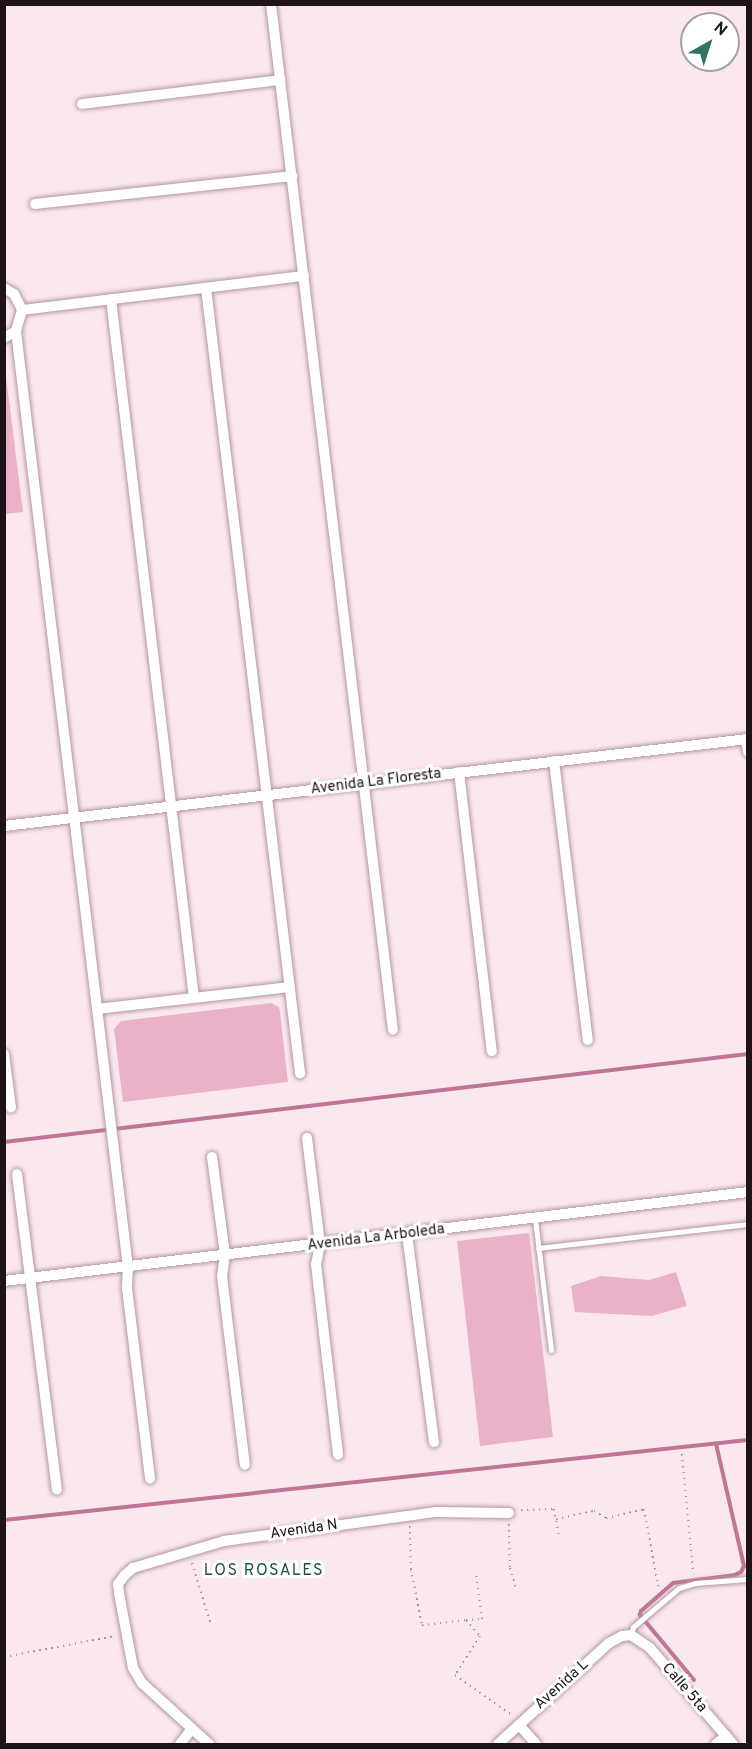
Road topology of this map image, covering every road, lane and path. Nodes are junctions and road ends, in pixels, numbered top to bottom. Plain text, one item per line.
1 (271, 4) edge
2 (280, 80) junction
3 (82, 104) dead end
4 (292, 176) junction
5 (35, 204) dead end
6 (304, 276) junction
7 (4, 288) edge
8 (206, 288) junction
9 (111, 299) junction
10 (22, 310) junction
11 (16, 331) junction
12 (4, 338) edge
13 (747, 739) edge
14 (747, 752) edge
15 (554, 761) junction
16 (459, 772) junction
17 (365, 783) junction
18 (267, 795) junction
19 (172, 806) junction
20 (74, 818) junction
21 (4, 826) edge
22 (290, 987) junction
23 (194, 998) junction
24 (97, 1009) junction
25 (393, 1030) dead end
26 (588, 1040) dead end
27 (492, 1051) dead end
28 (4, 1054) edge
29 (300, 1073) dead end
30 (11, 1108) dead end
31 (307, 1138) dead end
32 (212, 1157) dead end
33 (17, 1174) dead end
34 (746, 1194) edge
35 (535, 1219) junction
36 (747, 1224) edge
37 (407, 1234) junction
38 (320, 1244) junction
39 (538, 1248) junction
40 (225, 1255) junction
41 (128, 1267) junction
42 (30, 1278) junction
43 (4, 1281) edge
44 (551, 1350) dead end
45 (434, 1442) dead end
46 (682, 1454) dead end
47 (338, 1455) dead end
48 (245, 1465) dead end
49 (150, 1479) dead end
50 (57, 1489) dead end
51 (509, 1513) junction
52 (410, 1515) junction
53 (556, 1519) junction
54 (559, 1536) dead end
55 (188, 1551) junction
56 (476, 1574) dead end
57 (694, 1577) dead end
58 (747, 1579) edge
59 (515, 1586) dead end
60 (660, 1588) dead end
61 (466, 1620) junction
62 (210, 1622) dead end
63 (127, 1634) junction
64 (632, 1635) junction
65 (4, 1657) edge
66 (520, 1723) junction
67 (191, 1730) junction
68 (729, 1740) edge
69 (180, 1744) edge
70 (209, 1744) edge
71 (498, 1744) edge
72 (536, 1744) edge
73 (716, 1744) edge

1 - 2 street
2 - 3 street
2 - 4 street
4 - 5 street
4 - 6 street
6 - 8 street
6 - 17 street
7 - 10 street
8 - 9 street
8 - 18 street
9 - 10 street
9 - 19 street
10 - 11 street
11 - 12 street
11 - 20 street
13 - 14 street
13 - 15 street, Avenida La Floresta
15 - 16 street, Avenida La Floresta
15 - 26 street
16 - 17 street, Avenida La Floresta
16 - 27 street
17 - 18 street, Avenida La Floresta
17 - 25 street
18 - 19 street, Avenida La Floresta
18 - 22 street
19 - 20 street, Avenida La Floresta
19 - 23 street
20 - 21 street, Avenida La Floresta
20 - 24 street
22 - 23 street
22 - 29 street
23 - 24 street
24 - 41 street
28 - 30 street
31 - 38 street
32 - 40 street
33 - 42 street
34 - 35 street, Avenida La Arboleda
35 - 37 street, Avenida La Arboleda
35 - 39 lane
36 - 39 lane
37 - 38 street, Avenida La Arboleda
37 - 45 street
38 - 40 street, Avenida La Arboleda
38 - 47 street
39 - 44 lane
40 - 41 street, Avenida La Arboleda
40 - 48 street
41 - 42 street, Avenida La Arboleda
41 - 49 street
42 - 43 street, Avenida La Arboleda
42 - 50 street
46 - 57 path
51 - 52 street, Avenida N
51 - 53 path
51 - 59 path
52 - 55 street, Avenida N
52 - 61 path
53 - 54 path
53 - 60 path
55 - 62 path
55 - 63 street, Avenida N
56 - 61 path
58 - 64 lane
61 - 66 path
63 - 65 path
63 - 67 street
64 - 66 street, Avenida L
64 - 68 street, Calle 5ta
66 - 71 street, Avenida L
66 - 72 street
67 - 69 street
67 - 70 street
68 - 73 street

